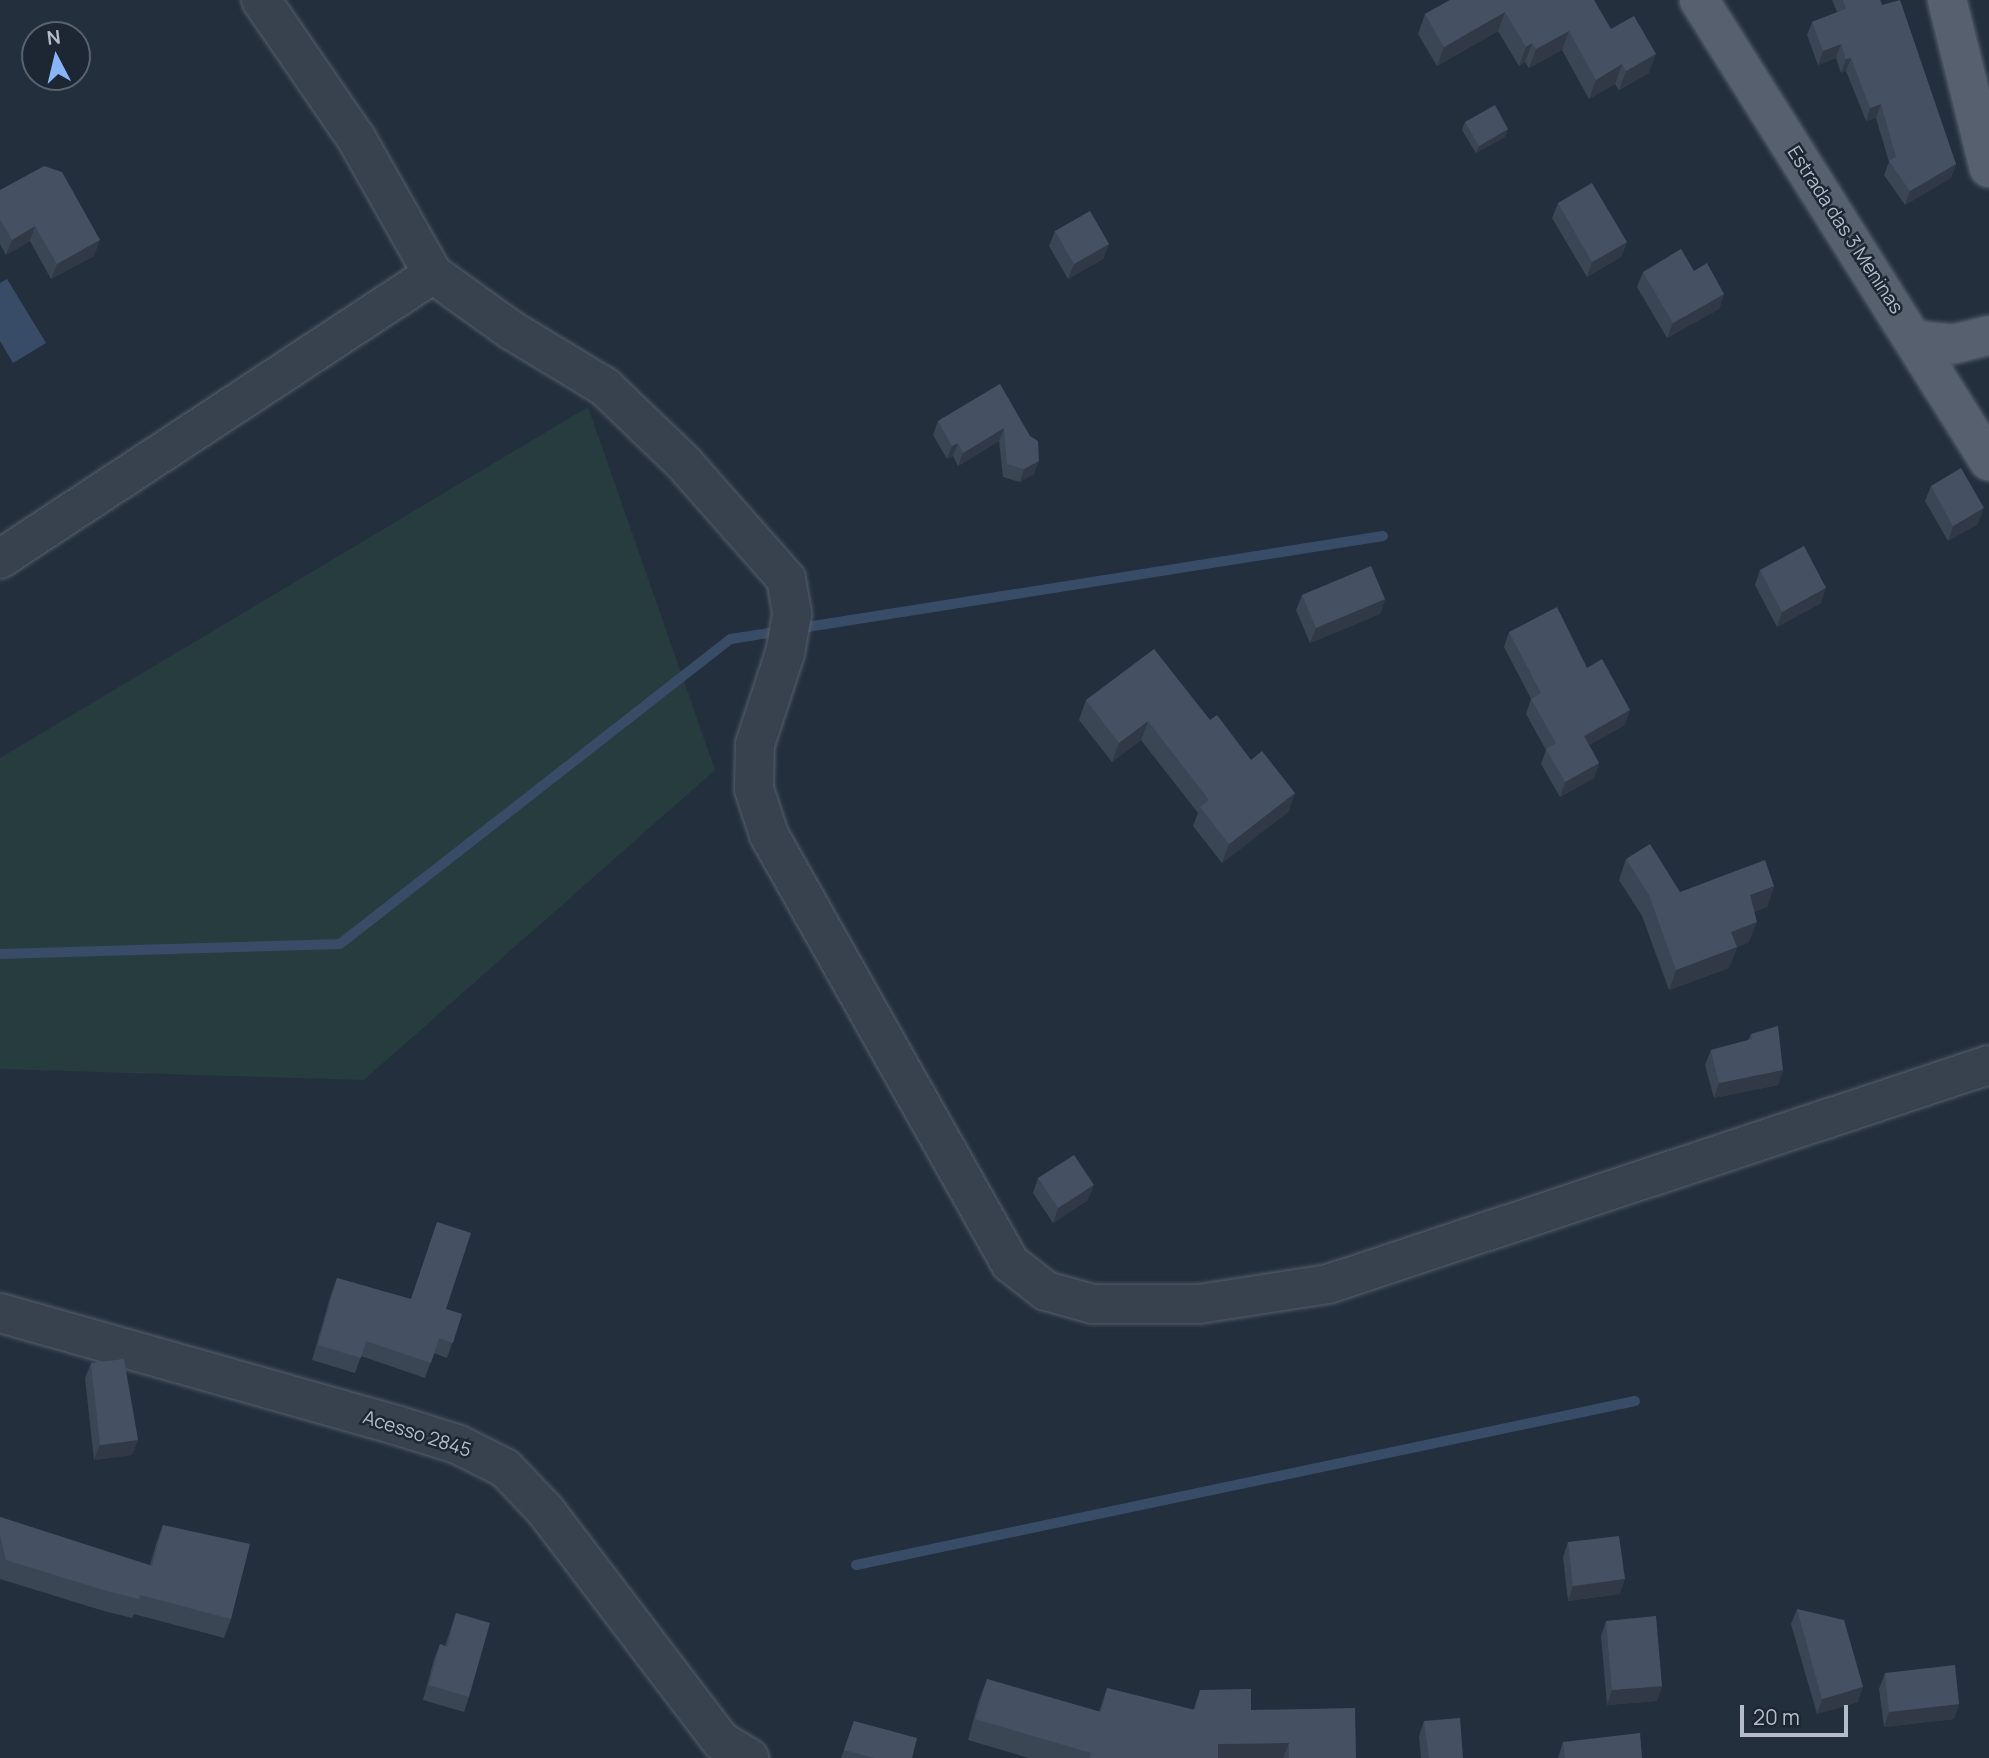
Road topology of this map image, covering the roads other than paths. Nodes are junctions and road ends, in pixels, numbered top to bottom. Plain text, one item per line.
1 (261, 0) edge
2 (1699, 0) edge
3 (1947, 0) edge
4 (1989, 168) edge
5 (433, 274) junction
6 (1989, 335) edge
7 (1916, 340) junction
8 (1989, 461) edge
9 (0, 559) edge
10 (1989, 1065) edge
11 (0, 1314) edge
12 (748, 1758) edge

1 - 5 street
2 - 7 main road, Estrada das 3 Meninas
3 - 4 main road
5 - 9 street
5 - 10 street
6 - 7 main road
7 - 8 main road, Estrada das 3 Meninas
11 - 12 street, Acesso 2845

